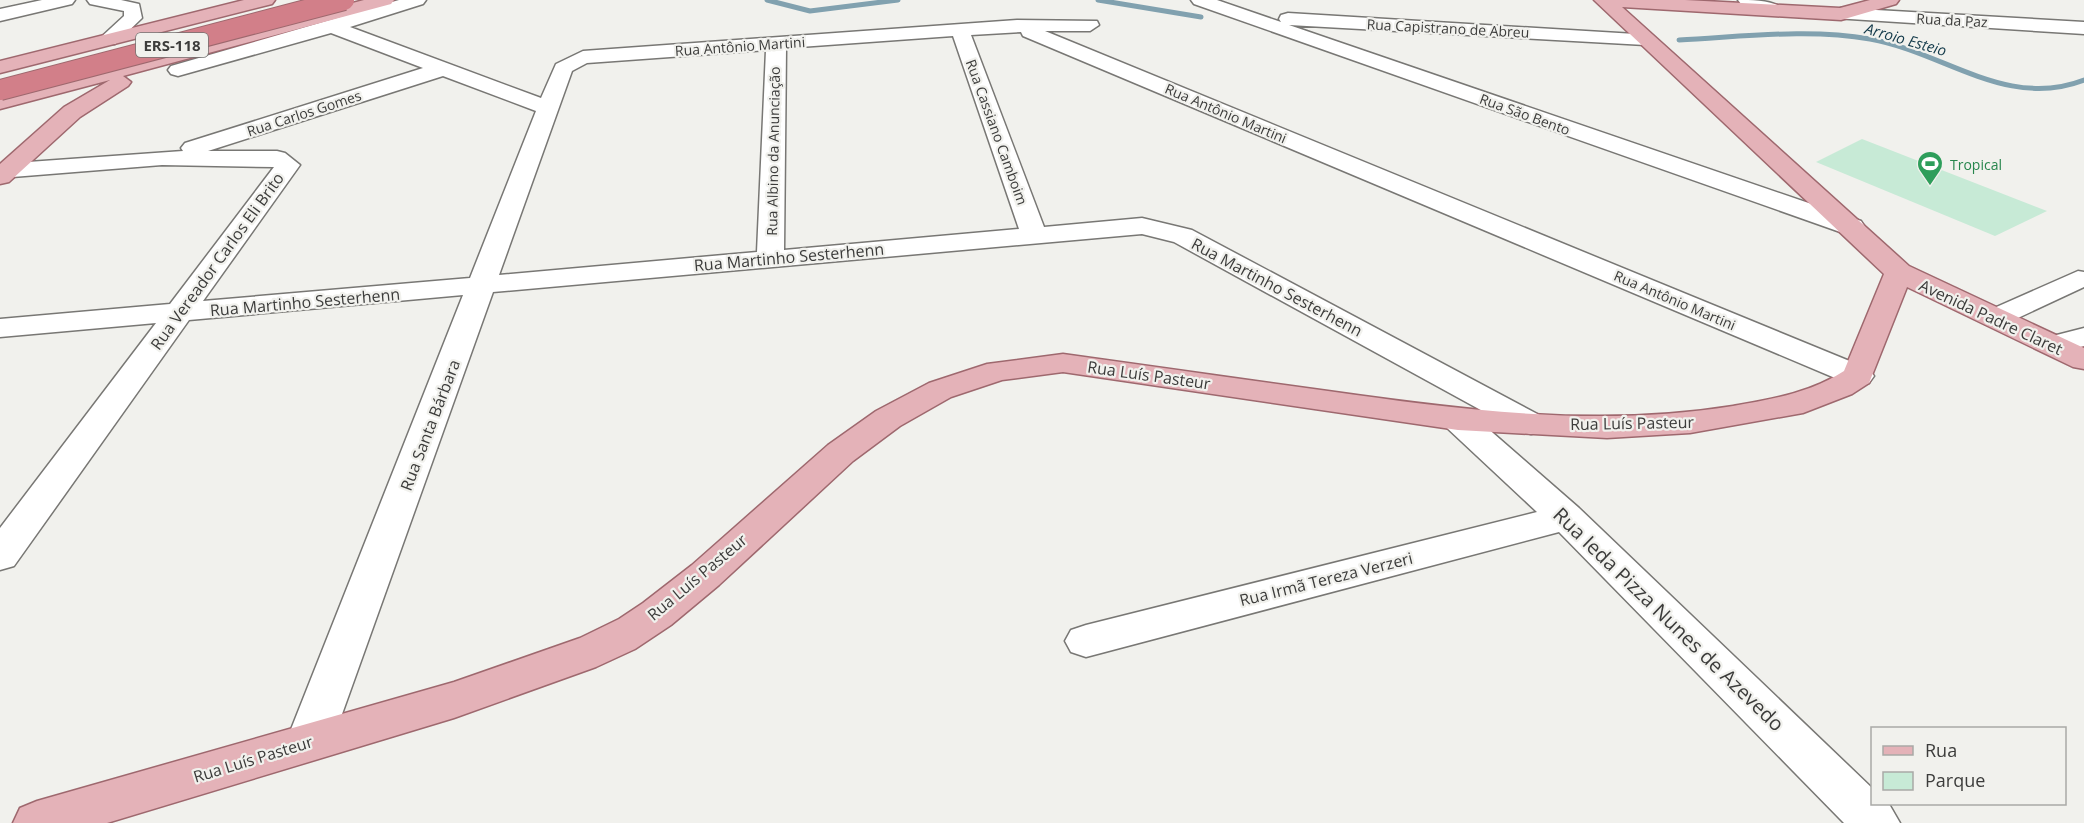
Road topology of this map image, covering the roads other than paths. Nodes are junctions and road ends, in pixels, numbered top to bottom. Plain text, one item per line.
1 (66, 0) edge
2 (96, 0) edge
3 (266, 0) edge
4 (282, 0) edge
5 (300, 0) edge
6 (385, 0) edge
7 (417, 0) edge
8 (1200, 0) edge
9 (1747, 0) edge
10 (1890, 0) edge
11 (1604, 1) edge
12 (212, 4) edge
13 (351, 4) edge
14 (1782, 5) edge
15 (1841, 14) junction
16 (0, 15) edge
17 (1251, 17) junction
18 (1090, 25) dead end
19 (1017, 26) junction
20 (332, 27) junction
21 (2084, 28) edge
22 (960, 30) junction
23 (1286, 30) junction
24 (135, 33) junction
25 (200, 33) junction
26 (1450, 33) junction
27 (108, 40) junction
28 (776, 43) junction
29 (1651, 44) junction
30 (167, 62) junction
31 (0, 67) edge
32 (446, 68) junction
33 (563, 68) joint
34 (89, 73) junction
35 (0, 77) edge
36 (0, 90) edge
37 (0, 95) edge
38 (0, 103) edge
39 (547, 108) junction
40 (72, 112) junction
41 (162, 158) junction
42 (3, 173) edge
43 (1852, 227) junction
44 (1034, 234) junction
45 (770, 258) junction
46 (1899, 272) junction
47 (2078, 279) dead end
48 (483, 286) junction
49 (178, 314) junction
50 (1995, 318) junction
51 (0, 328) edge
52 (2084, 337) edge
53 (2052, 345) junction
54 (2084, 360) edge
55 (1858, 376) junction
56 (1458, 420) junction
57 (1531, 424) junction
58 (1566, 517) junction
59 (0, 556) edge
60 (1086, 641) dead end
61 (309, 742) junction
62 (37, 823) edge
63 (1876, 823) edge

1 - 16 street
2 - 27 street
3 - 12 main road
4 - 13 main road
5 - 35 highway, ERS-118
6 - 13 main road
7 - 20 street
8 - 17 street, Rua São Bento
9 - 14 street
10 - 15 main road
11 - 14 main road, Rua da Paz
11 - 29 main road
12 - 24 main road
12 - 25 main road
13 - 30 main road
13 - 36 highway, ERS-118, bridge
14 - 15 main road, Rua da Paz
15 - 21 street, Rua da Paz
17 - 23 street, Rua São Bento
17 - 26 street, Rua Capistrano de Abreu
18 - 19 street
19 - 22 street, Rua Antônio Martini
19 - 55 street, Rua Antônio Martini
20 - 30 street
20 - 32 street
22 - 28 street, Rua Antônio Martini
22 - 44 street, Rua Cassiano Camboim
23 - 26 street, Rua Capistrano de Abreu
23 - 43 street, Rua São Bento
24 - 25 main road
24 - 27 main road
25 - 30 main road
26 - 29 street, Rua Capistrano de Abreu
27 - 31 main road
27 - 34 main road
28 - 33 street, Rua Antônio Martini
28 - 45 street, Rua Albino da Anunciação
29 - 43 main road
30 - 34 main road
30 - 40 main road
32 - 39 street
32 - 41 street, Rua Carlos Gomes
33 - 39 street, Rua Santa Bárbara
34 - 38 main road
34 - 40 main road
35 - 37 main road
38 - 40 main road
39 - 48 street, Rua Santa Bárbara
40 - 42 main road
41 - 42 street, Rua Vereador Carlos Eli Brito
41 - 49 street, Rua Vereador Carlos Eli Brito
43 - 46 main road
44 - 45 street, Rua Martinho Sesterhenn
44 - 57 street, Rua Martinho Sesterhenn
45 - 48 street, Rua Martinho Sesterhenn
46 - 50 main road, Avenida Padre Claret
46 - 55 main road
47 - 50 street
48 - 49 street, Rua Martinho Sesterhenn
48 - 61 street, Rua Santa Bárbara
49 - 51 street, Rua Martinho Sesterhenn
49 - 59 street, Rua Vereador Carlos Eli Brito
50 - 53 main road, Avenida Padre Claret
52 - 53 street
53 - 54 main road, Avenida Padre Claret
55 - 57 main road, Rua Luís Pasteur
56 - 57 main road, Rua Luís Pasteur
56 - 58 street, Rua Ieda Pizza Nunes de Azevedo
56 - 61 main road, Rua Luís Pasteur
58 - 60 street, Rua Irmã Tereza Verzeri
58 - 63 street, Rua Ieda Pizza Nunes de Azevedo
61 - 62 main road, Rua Luís Pasteur

